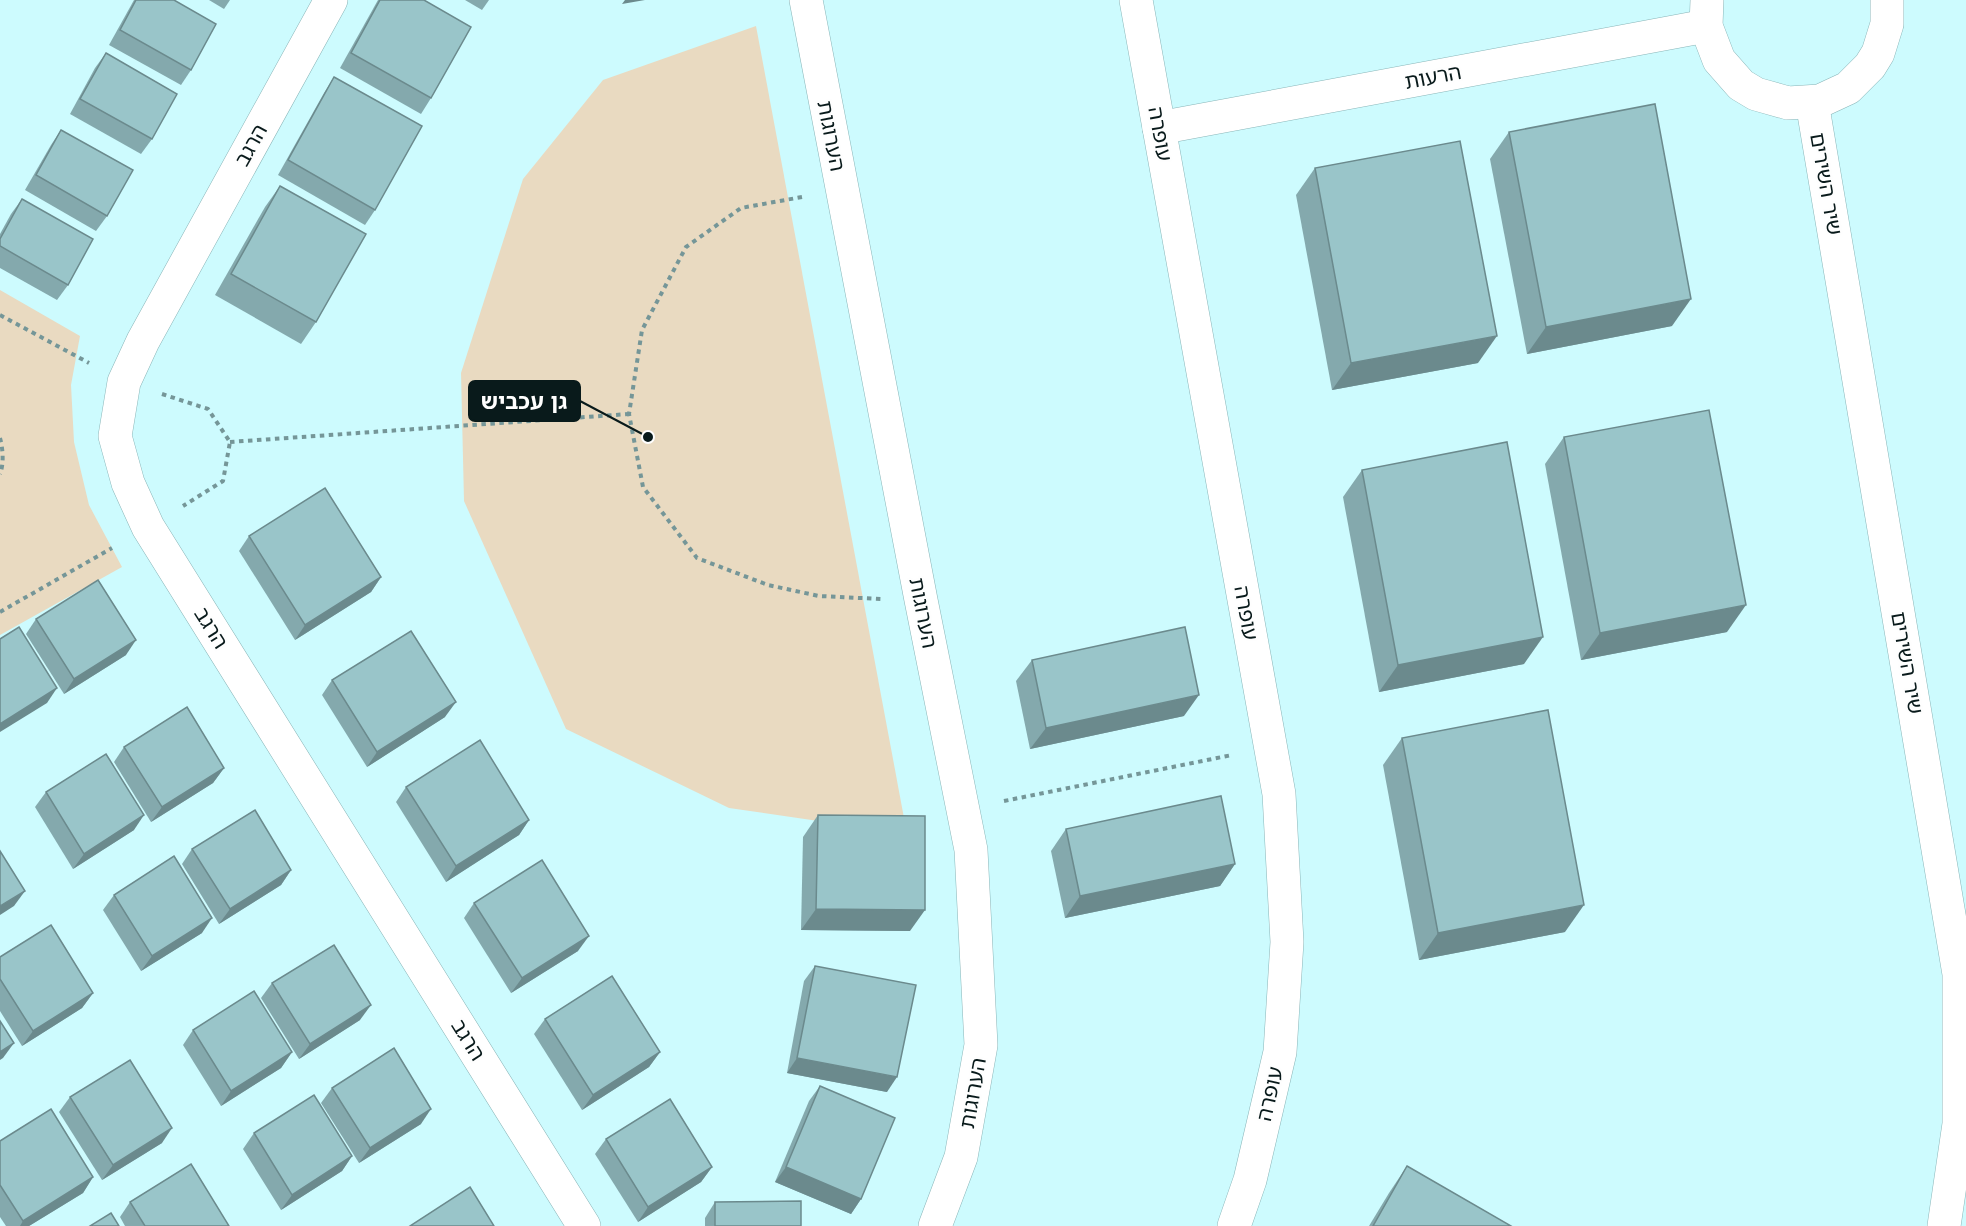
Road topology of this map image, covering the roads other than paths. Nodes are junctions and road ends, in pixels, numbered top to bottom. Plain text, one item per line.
1 (331, 0) edge
2 (806, 0) edge
3 (1136, 0) edge
4 (1887, 0) edge
5 (1706, 13) edge
6 (1812, 102) junction
7 (1159, 128) junction
8 (584, 1226) edge
9 (936, 1226) edge
10 (1234, 1226) edge
11 (1944, 1226) edge

1 - 8 street, הרגב
2 - 9 street, הערוגות
3 - 7 street, עופרה
4 - 6 street
5 - 6 street
5 - 7 street, הרעות
6 - 11 street, שיר השירים
7 - 10 street, עופרה

